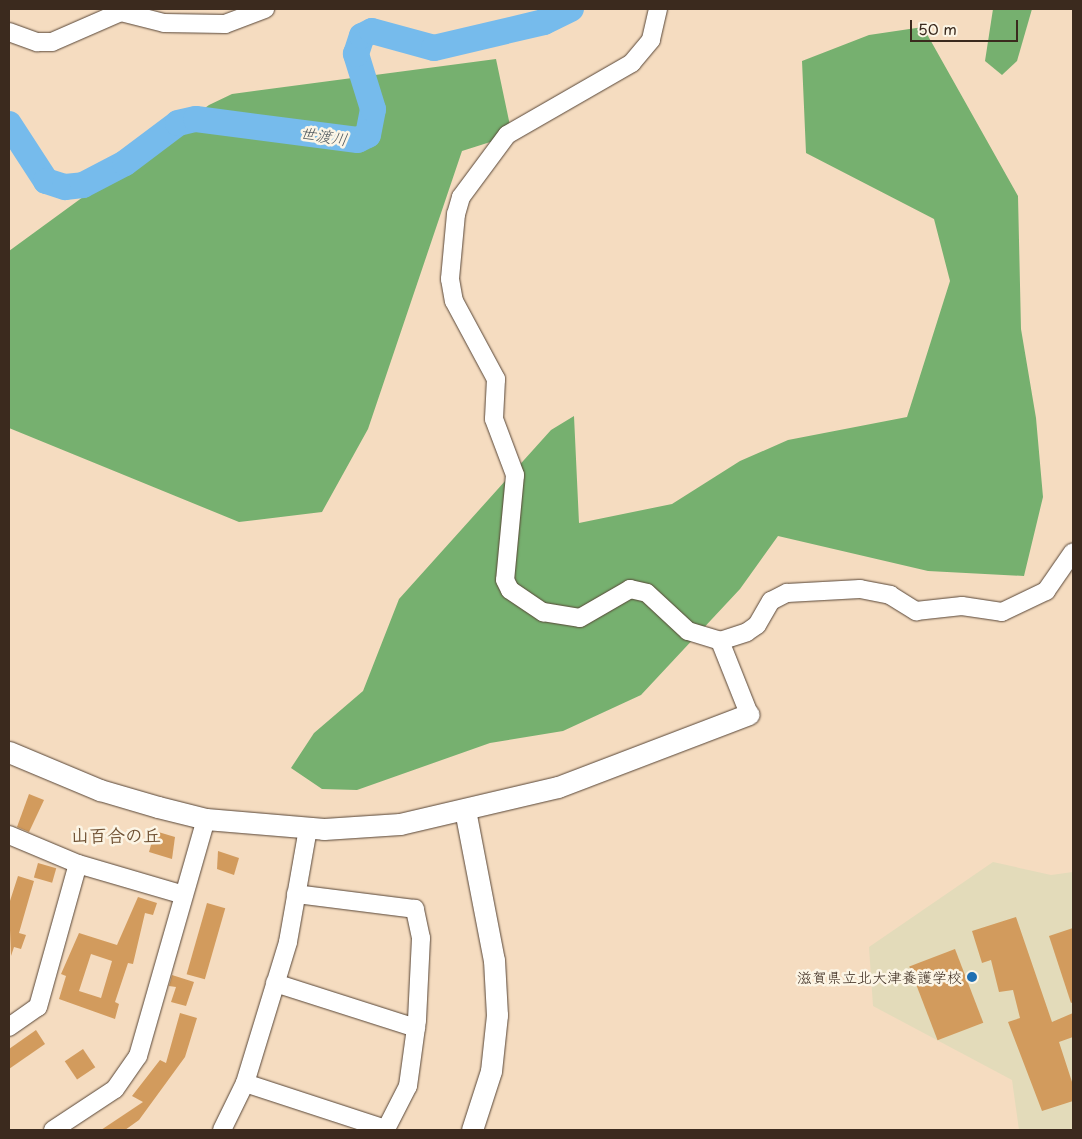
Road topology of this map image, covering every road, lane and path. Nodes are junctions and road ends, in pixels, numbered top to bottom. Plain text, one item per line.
1 (265, 9) edge
2 (658, 9) edge
3 (9, 32) edge
4 (1073, 552) edge
5 (720, 641) junction
6 (749, 714) joint
7 (9, 752) edge
8 (465, 810) junction
9 (206, 819) junction
10 (308, 828) junction
11 (9, 834) edge
12 (78, 864) junction
13 (296, 894) junction
14 (184, 896) junction
15 (275, 983) junction
16 (9, 1027) edge
17 (416, 1028) junction
18 (245, 1083) junction
19 (53, 1130) edge
20 (222, 1130) edge
21 (472, 1130) edge

1 - 3 street
2 - 5 street
4 - 5 street
5 - 6 street
6 - 8 street
7 - 9 street
8 - 10 street
8 - 21 street
9 - 10 street
9 - 14 street
10 - 13 street
11 - 12 street
12 - 14 street
12 - 16 street
13 - 15 street
13 - 17 street
14 - 19 street
15 - 17 street
15 - 18 street
17 - 18 street
18 - 20 street

